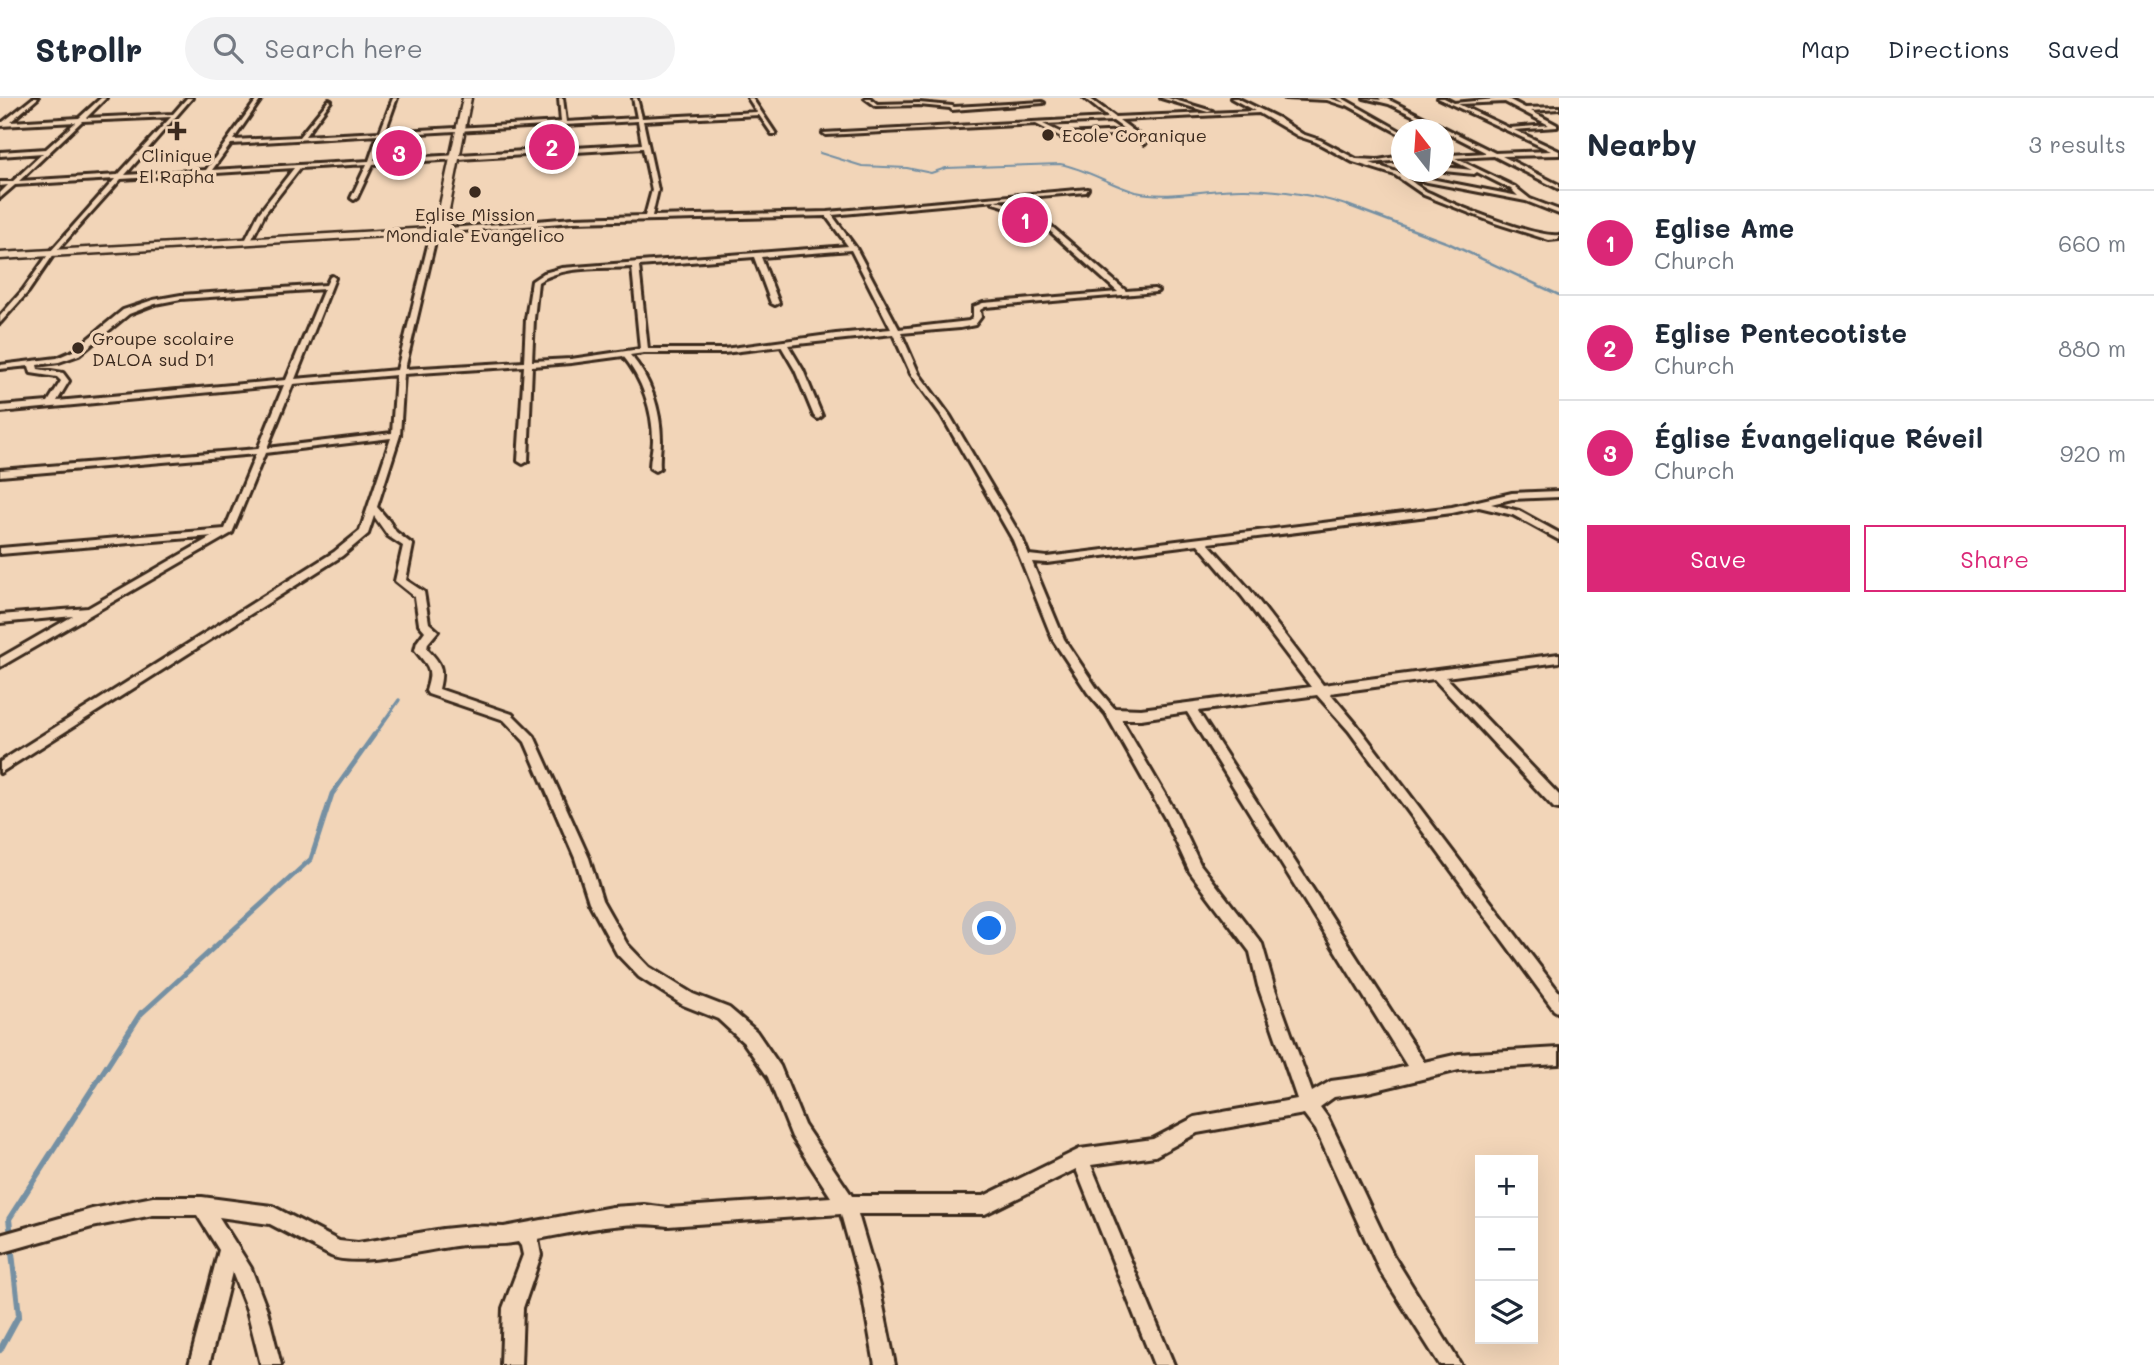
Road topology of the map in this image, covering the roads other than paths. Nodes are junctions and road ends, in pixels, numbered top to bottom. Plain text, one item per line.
1 (36, 98) edge
2 (104, 98) edge
3 (190, 98) edge
4 (260, 98) edge
5 (395, 98) edge
6 (467, 98) edge
7 (561, 98) edge
8 (635, 98) edge
9 (750, 98) edge
10 (867, 98) edge
11 (943, 98) edge
12 (1036, 98) edge
13 (1086, 98) edge
14 (1233, 98) edge
15 (1287, 98) edge
16 (1339, 98) edge
17 (1366, 98) edge
18 (1381, 98) edge
19 (1440, 98) edge
20 (1168, 99) edge
21 (1505, 99) edge
22 (329, 101) dead end
23 (1392, 103) junction
24 (1452, 103) junction
25 (1352, 106) junction
26 (952, 108) junction
27 (1559, 108) edge
28 (1522, 110) junction
29 (1257, 112) junction
30 (760, 113) junction
31 (1226, 113) junction
32 (174, 115) junction
33 (1060, 117) dead end
34 (639, 119) junction
35 (1114, 119) junction
36 (83, 120) junction
37 (1066, 121) junction
38 (1037, 122) junction
39 (564, 123) junction
40 (2, 125) edge
41 (968, 126) junction
42 (1557, 126) edge
43 (1391, 128) edge
44 (462, 129) junction
45 (1507, 129) junction
46 (774, 132) dead end
47 (1132, 132) junction
48 (383, 133) junction
49 (825, 133) dead end
50 (301, 138) junction
51 (230, 142) junction
52 (1145, 142) dead end
53 (644, 146) junction
54 (48, 151) junction
55 (1559, 153) edge
56 (0, 154) edge
57 (1454, 156) edge
58 (1502, 156) junction
59 (457, 157) junction
60 (1391, 160) edge
61 (1454, 160) edge
62 (371, 162) junction
63 (1360, 162) junction
64 (1378, 162) junction
65 (1391, 164) edge
66 (299, 166) junction
67 (1454, 170) edge
68 (208, 172) junction
69 (1391, 172) edge
70 (1480, 172) junction
71 (119, 177) junction
72 (1409, 182) edge
73 (1435, 182) edge
74 (14, 183) junction
75 (0, 184) edge
76 (1559, 187) edge
77 (1086, 190) dead end
78 (0, 196) edge
79 (354, 198) dead end
80 (987, 200) junction
81 (1528, 200) junction
82 (1559, 212) edge
83 (828, 214) junction
84 (648, 218) junction
85 (442, 220) junction
86 (449, 230) junction
87 (414, 231) junction
88 (433, 233) junction
89 (1559, 237) edge
90 (248, 241) junction
91 (853, 248) junction
92 (52, 253) junction
93 (0, 256) edge
94 (757, 256) junction
95 (635, 265) junction
96 (1154, 291) dead end
97 (1124, 293) junction
98 (775, 303) dead end
99 (0, 321) edge
100 (897, 332) junction
101 (784, 344) junction
102 (644, 351) junction
103 (624, 353) junction
104 (529, 363) junction
105 (33, 364) junction
106 (0, 367) edge
107 (400, 372) junction
108 (289, 384) junction
109 (50, 405) junction
110 (0, 409) edge
111 (818, 416) dead end
112 (397, 435) junction
113 (261, 451) junction
114 (523, 461) dead end
115 (655, 467) dead end
116 (0, 473) edge
117 (1559, 494) edge
118 (1480, 505) junction
119 (373, 509) junction
120 (229, 531) junction
121 (1559, 537) edge
122 (1200, 540) junction
123 (0, 551) edge
124 (1026, 558) junction
125 (91, 611) junction
126 (0, 619) edge
127 (1558, 660) edge
128 (0, 663) edge
129 (1436, 674) junction
130 (1321, 691) junction
131 (1191, 708) junction
132 (1110, 710) junction
133 (0, 768) edge
134 (1559, 804) edge
135 (1559, 1004) edge
136 (1559, 1056) edge
137 (1419, 1070) junction
138 (1308, 1105) junction
139 (1080, 1158) junction
140 (847, 1205) junction
141 (202, 1206) junction
142 (521, 1232) junction
143 (0, 1244) edge
144 (228, 1249) junction
145 (200, 1365) edge
146 (271, 1365) edge
147 (511, 1365) edge
148 (886, 1365) edge
149 (1164, 1365) edge
150 (1451, 1365) edge

1 - 40 street
2 - 36 street
3 - 32 street
4 - 51 street
5 - 48 street
6 - 44 street
7 - 39 street
8 - 34 street
9 - 30 street
10 - 26 street
11 - 26 street
12 - 26 street
13 - 35 street
14 - 29 street
15 - 25 street
16 - 25 street
17 - 23 street
18 - 23 street
19 - 24 street
20 - 31 street
21 - 24 street
21 - 28 street
22 - 50 street
23 - 58 street
24 - 45 street
25 - 43 street
26 - 41 street
27 - 28 street
28 - 42 street
29 - 31 street
29 - 63 street
30 - 34 street
30 - 46 street
31 - 35 street
32 - 36 street
32 - 71 street
33 - 37 street
34 - 39 street
34 - 53 street
35 - 37 street
35 - 47 street
36 - 40 street
36 - 54 street
37 - 38 street
38 - 41 street
38 - 47 street
39 - 44 street
41 - 49 street
42 - 45 street
44 - 48 street
44 - 59 street
45 - 55 street
47 - 52 street
48 - 50 street
48 - 62 street
50 - 51 street
51 - 68 street
53 - 59 street
53 - 84 street
54 - 56 street
54 - 74 street
55 - 58 street
57 - 58 street
58 - 76 street
59 - 62 street
59 - 85 street
60 - 64 street
61 - 70 street
62 - 66 street
62 - 79 street
63 - 64 street
63 - 69 street
64 - 65 street
66 - 68 street
66 - 90 street
67 - 70 street
68 - 71 street
70 - 81 street
71 - 74 street
71 - 92 street
72 - 89 street
73 - 81 street
74 - 75 street
74 - 78 street
77 - 80 street
80 - 83 street
80 - 97 street
81 - 82 street
83 - 84 street
83 - 91 street
84 - 86 street
85 - 86 street
85 - 87 street
86 - 88 street
87 - 88 street
87 - 90 street
88 - 107 street
90 - 92 street
91 - 94 street
91 - 100 street
92 - 93 street
92 - 99 street
94 - 95 street
94 - 98 street
95 - 102 street
95 - 104 street
96 - 97 street
97 - 100 street
100 - 101 street
100 - 124 street
101 - 102 street
101 - 111 street
102 - 103 street
103 - 104 street
103 - 115 street
104 - 107 street
104 - 114 street
105 - 106 street
105 - 108 street
105 - 109 street
107 - 108 street
107 - 112 street
108 - 109 street
108 - 113 street
109 - 110 street
112 - 113 street
112 - 119 street
113 - 116 street
113 - 120 street
117 - 118 street
118 - 121 street
118 - 122 street
119 - 133 street
119 - 140 street
120 - 123 street
120 - 125 street
122 - 124 street
122 - 130 street
124 - 132 street
125 - 126 street
125 - 128 street
127 - 129 street
129 - 130 street
129 - 134 street
130 - 131 street
130 - 135 street
131 - 132 street
131 - 137 street
132 - 138 street
136 - 137 street
137 - 138 street
138 - 139 street
138 - 150 street
139 - 140 street
139 - 149 street
140 - 142 street
140 - 148 street
141 - 142 street
141 - 143 street
141 - 144 street
142 - 147 street
144 - 145 street
144 - 146 street

